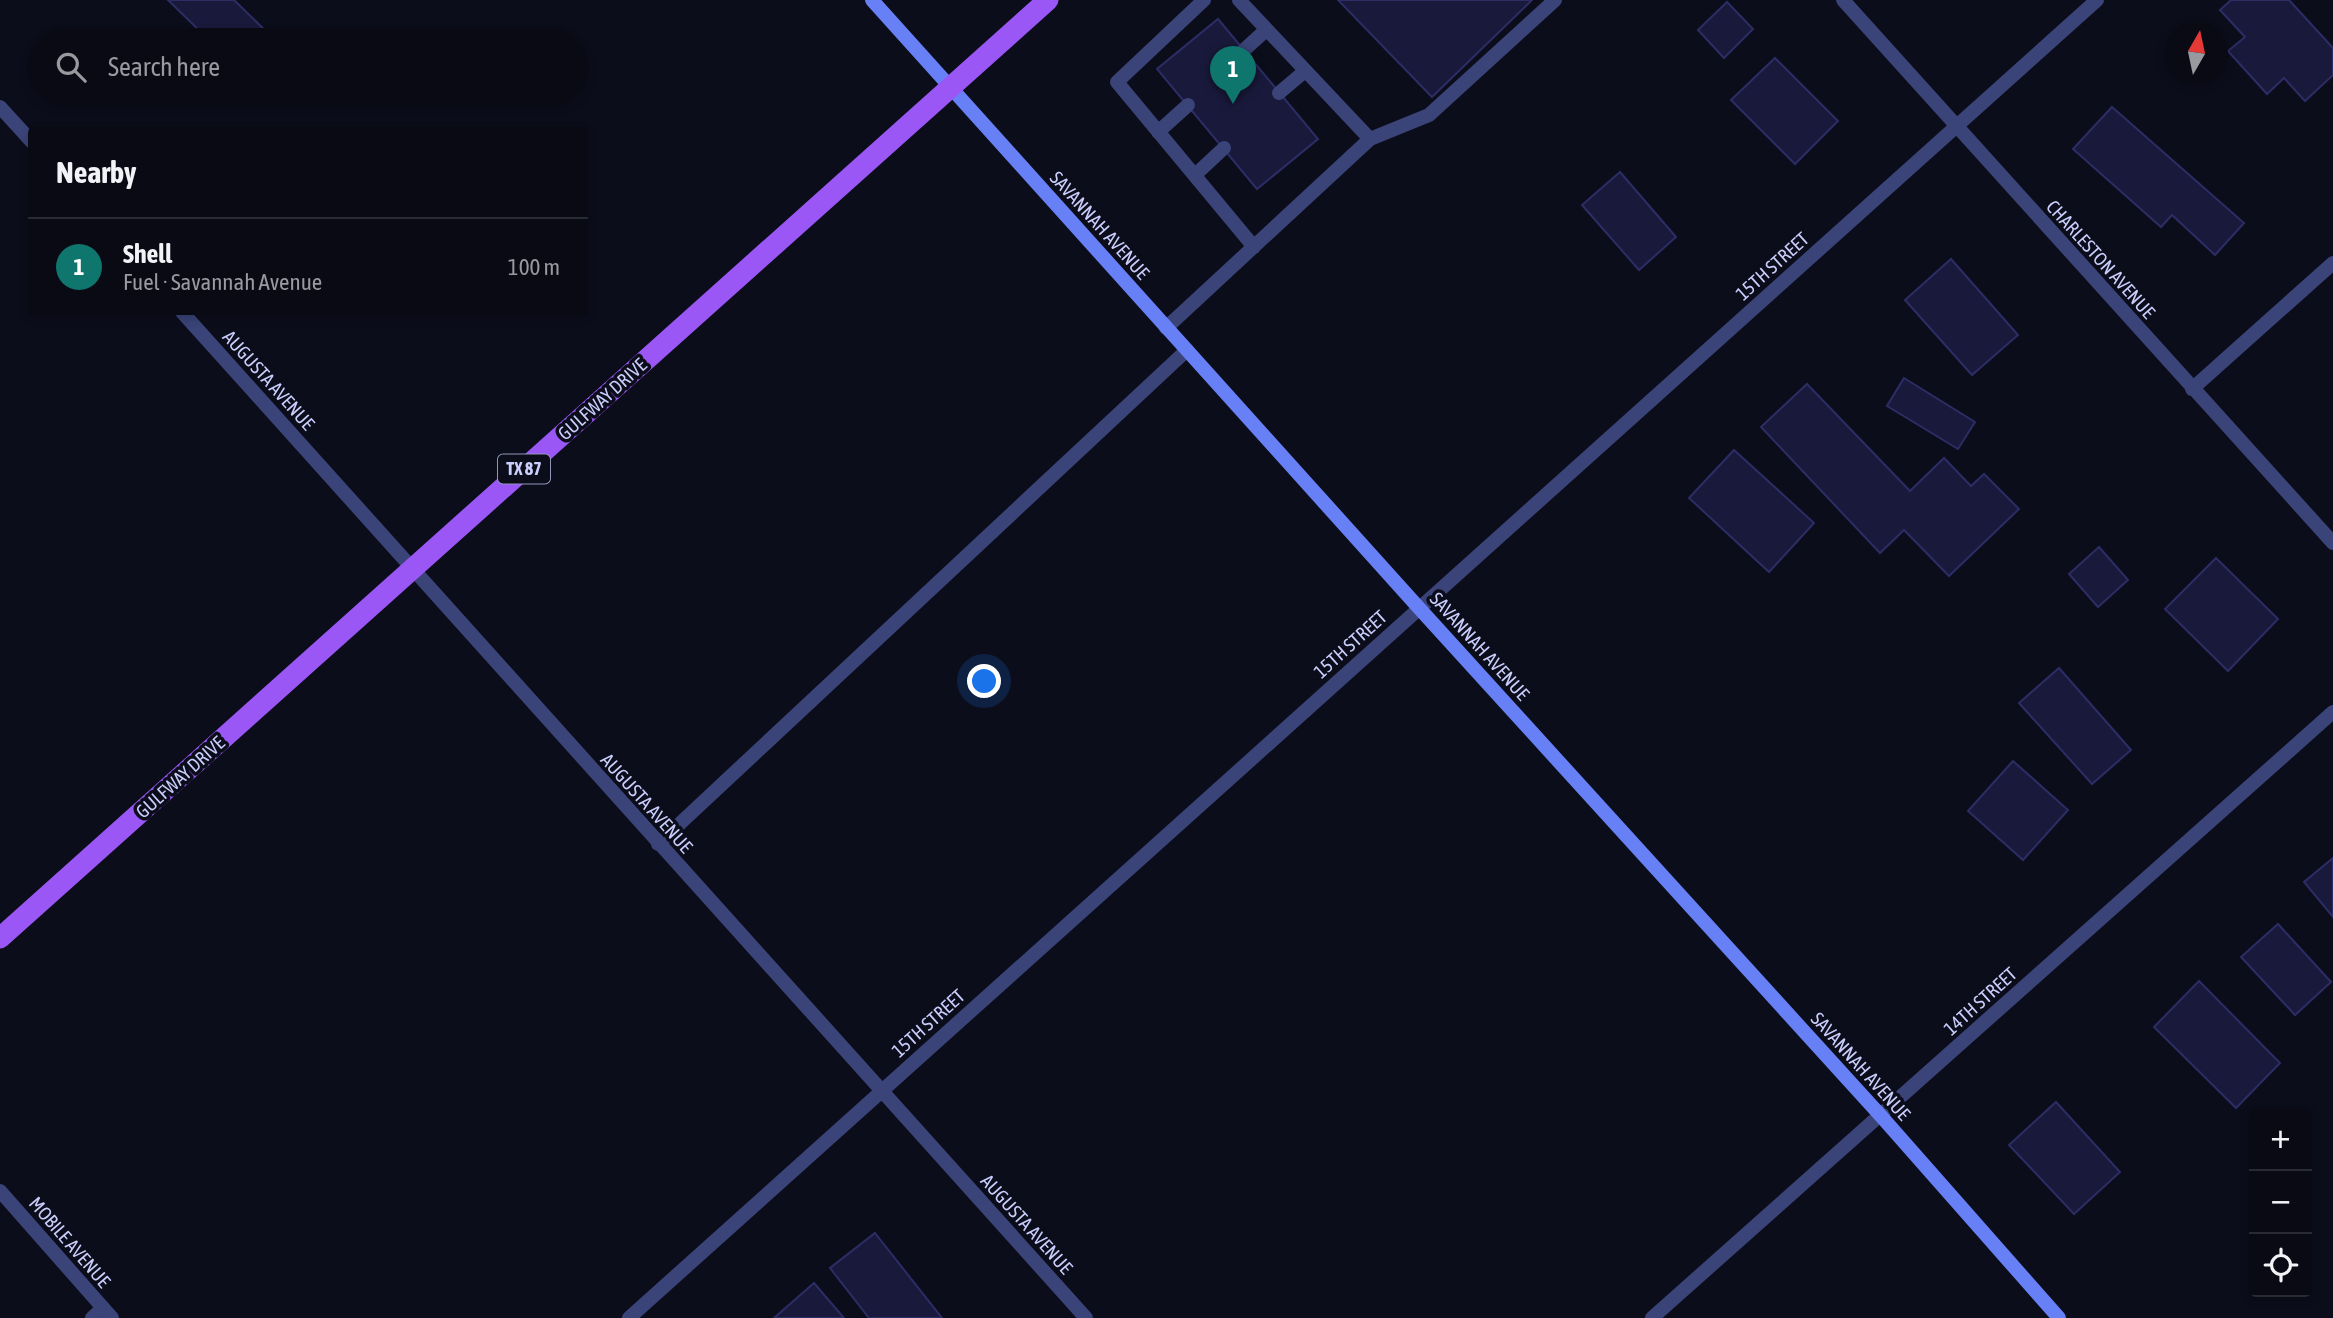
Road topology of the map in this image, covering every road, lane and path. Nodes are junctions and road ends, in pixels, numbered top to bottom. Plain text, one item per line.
1 (872, 0) edge
2 (1048, 0) edge
3 (1204, 0) edge
4 (1239, 0) edge
5 (1555, 0) edge
6 (1843, 0) edge
7 (2098, 0) edge
8 (1266, 30) junction
9 (1244, 50) dead end
10 (1305, 71) junction
11 (950, 87) junction
12 (1279, 93) dead end
13 (1188, 105) dead end
14 (0, 107) edge
15 (1956, 127) junction
16 (1158, 132) junction
17 (28, 138) edge
18 (1370, 139) junction
19 (1224, 148) dead end
20 (1195, 176) junction
21 (1254, 247) junction
22 (2333, 263) edge
23 (185, 315) edge
24 (1166, 327) junction
25 (1187, 350) junction
26 (2192, 389) junction
27 (2333, 542) edge
28 (412, 569) junction
29 (1419, 608) junction
30 (2333, 712) edge
31 (658, 844) junction
32 (0, 937) edge
33 (881, 1092) junction
34 (1881, 1116) junction
35 (0, 1191) edge
36 (103, 1315) edge
37 (629, 1318) edge
38 (1086, 1318) edge
39 (1652, 1318) edge
40 (2059, 1318) edge

1 - 11 street, SAVANNAH AVENUE
2 - 11 main road, GULFWAY DRIVE / TX 87
3 - 16 street
4 - 8 street
5 - 18 street
6 - 15 street, CHARLESTON AVENUE
7 - 15 street, 15TH STREET
8 - 9 street
8 - 10 street
10 - 12 street
10 - 18 street
11 - 24 street, SAVANNAH AVENUE
11 - 28 main road, GULFWAY DRIVE / TX 87
13 - 16 street
14 - 17 street
15 - 26 street, CHARLESTON AVENUE
15 - 29 street, 15TH STREET
16 - 20 street
18 - 21 street
19 - 20 street
20 - 21 street
21 - 24 street
22 - 26 street
23 - 28 street, AUGUSTA AVENUE
24 - 25 street, SAVANNAH AVENUE
25 - 29 street, SAVANNAH AVENUE
25 - 31 street
26 - 27 street, CHARLESTON AVENUE
28 - 31 street, AUGUSTA AVENUE
28 - 32 main road, GULFWAY DRIVE / TX 87
29 - 33 street, 15TH STREET
29 - 34 street, SAVANNAH AVENUE
30 - 34 street, 14TH STREET
31 - 33 street, AUGUSTA AVENUE
33 - 37 street, 15TH STREET
33 - 38 street, AUGUSTA AVENUE
34 - 39 street, 14TH STREET
34 - 40 street, SAVANNAH AVENUE
35 - 36 street, MOBILE AVENUE

